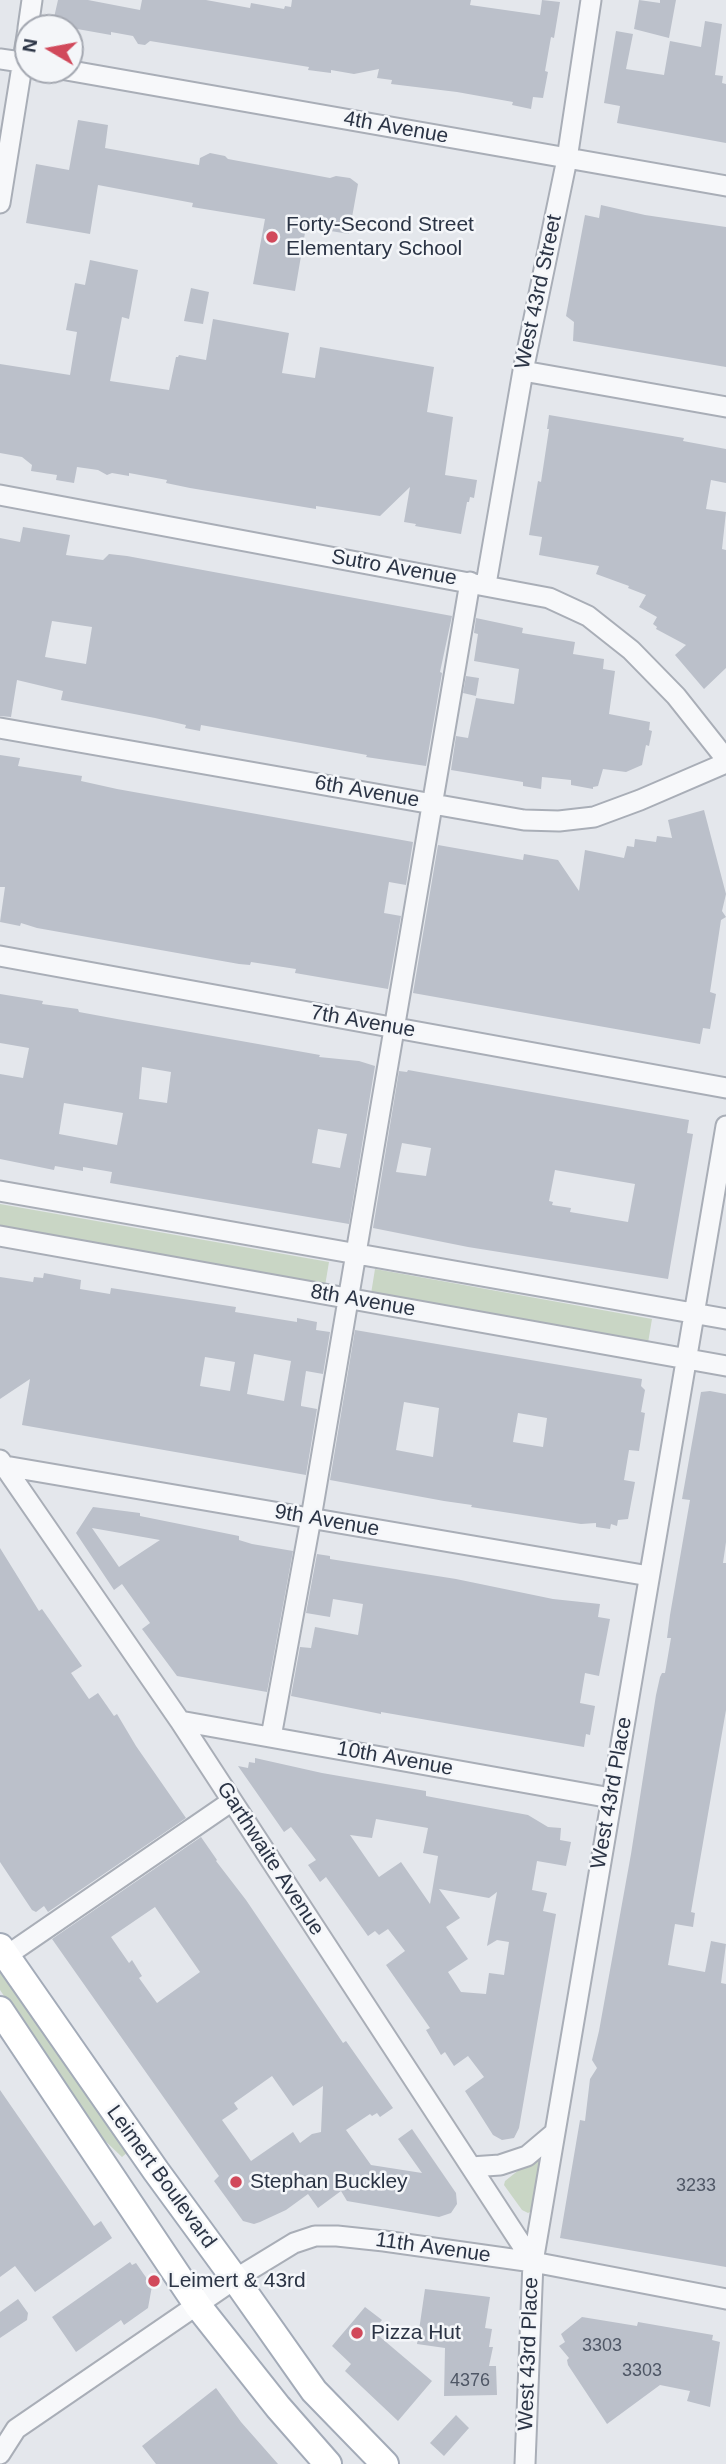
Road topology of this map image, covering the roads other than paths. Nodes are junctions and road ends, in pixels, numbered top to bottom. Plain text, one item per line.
1 (591, 0) edge
2 (84, 73) edge
3 (21, 84) edge
4 (567, 159) junction
5 (726, 186) edge
6 (0, 204) edge
7 (523, 371) junction
8 (726, 407) edge
9 (0, 495) edge
10 (478, 583) junction
11 (0, 728) edge
12 (726, 761) edge
13 (433, 804) junction
14 (0, 956) edge
15 (394, 1028) junction
16 (726, 1088) edge
17 (726, 1125) edge
18 (0, 1191) edge
19 (0, 1236) edge
20 (356, 1254) junction
21 (348, 1298) junction
22 (694, 1313) junction
23 (726, 1319) edge
24 (686, 1359) junction
25 (726, 1366) edge
26 (2, 1463) edge
27 (311, 1518) junction
28 (649, 1576) junction
29 (180, 1721) junction
30 (271, 1737) junction
31 (611, 1798) junction
32 (232, 1801) junction
33 (3, 1951) edge
34 (0, 2010) edge
35 (553, 2134) junction
36 (471, 2167) junction
37 (533, 2262) junction
38 (236, 2279) junction
39 (726, 2299) edge
40 (198, 2306) junction
41 (335, 2414) junction
42 (0, 2454) edge
43 (328, 2464) edge
44 (385, 2464) edge
45 (525, 2464) edge

1 - 4 street, West 43rd Street
2 - 4 street, 4th Avenue
3 - 6 street
4 - 5 street, 4th Avenue
4 - 7 street, West 43rd Street
7 - 8 street
7 - 10 street, West 43rd Street
9 - 10 street, Sutro Avenue
10 - 12 street, Sutro Avenue
10 - 13 street, West 43rd Street
11 - 13 street, 6th Avenue
12 - 13 street, 6th Avenue
13 - 15 street, West 43rd Street
14 - 15 street, 7th Avenue
15 - 16 street, 7th Avenue
15 - 20 street, West 43rd Street
17 - 22 street, West 43rd Place
18 - 20 street
19 - 21 street, 8th Avenue
20 - 21 street, West 43rd Street
20 - 22 street
21 - 24 street, 8th Avenue
21 - 27 street, West 43rd Street
22 - 23 street
22 - 24 street, West 43rd Place
24 - 25 street, 8th Avenue
24 - 28 street, West 43rd Place
26 - 27 street, 9th Avenue
26 - 29 street, Garthwaite Avenue
27 - 28 street, 9th Avenue
27 - 30 street, West 43rd Street
28 - 31 street, West 43rd Place
29 - 30 street, 10th Avenue
29 - 32 street, Garthwaite Avenue
30 - 31 street, 10th Avenue
31 - 35 street, West 43rd Place
32 - 33 street
32 - 36 street, Garthwaite Avenue
33 - 38 main road, Leimert Boulevard
34 - 40 main road, Leimert Boulevard
35 - 36 street
35 - 37 street, West 43rd Place
36 - 37 street, Garthwaite Avenue
37 - 38 street, 11th Avenue
37 - 39 street, 11th Avenue
37 - 45 street, West 43rd Place
38 - 40 street, 11th Avenue
38 - 41 main road, Leimert Boulevard
40 - 41 main road
40 - 42 street
40 - 43 main road, Leimert Boulevard
41 - 44 main road, Leimert Boulevard

